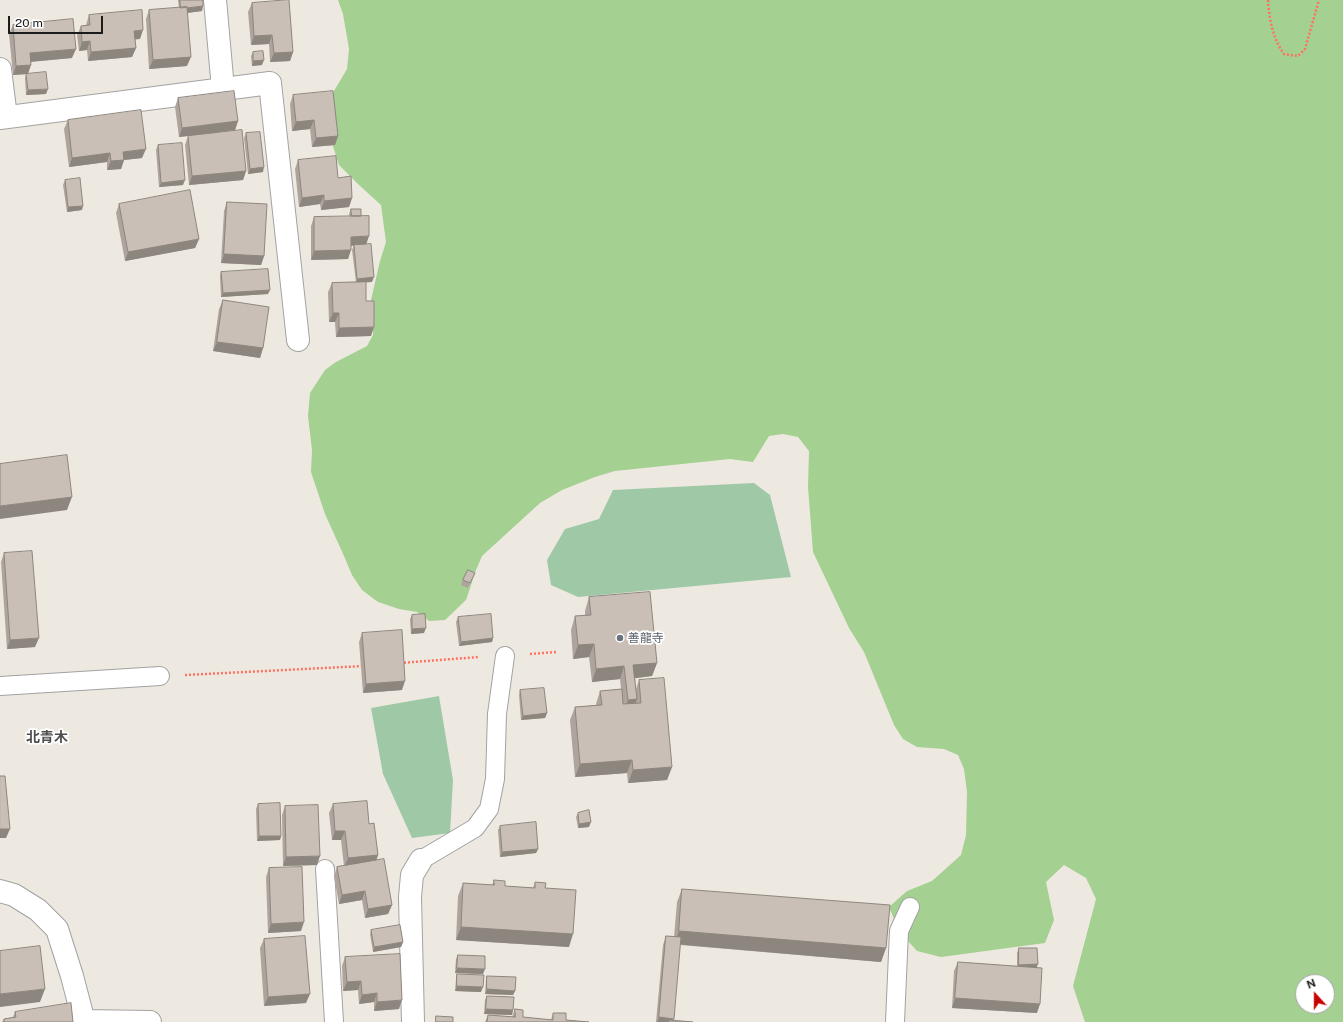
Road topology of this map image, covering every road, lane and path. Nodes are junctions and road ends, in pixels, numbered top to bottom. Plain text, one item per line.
1 (215, 0) edge
2 (1268, 0) edge
3 (1320, 0) edge
4 (0, 69) edge
5 (223, 89) junction
6 (3, 118) edge
7 (298, 340) dead end
8 (505, 656) dead end
9 (478, 657) dead end
10 (398, 663) edge
11 (367, 665) edge
12 (160, 676) joint
13 (0, 686) edge
14 (421, 860) joint
15 (325, 869) dead end
16 (0, 891) edge
17 (910, 907) dead end
18 (84, 1022) edge
19 (150, 1022) edge
20 (334, 1022) edge
21 (413, 1022) edge
22 (895, 1022) edge

1 - 5 street
2 - 3 path
4 - 6 street
5 - 6 street
5 - 7 street
8 - 14 lane
9 - 10 path
11 - 12 path
12 - 13 lane
14 - 21 street
15 - 20 lane
16 - 18 street
17 - 22 lane
18 - 19 street

